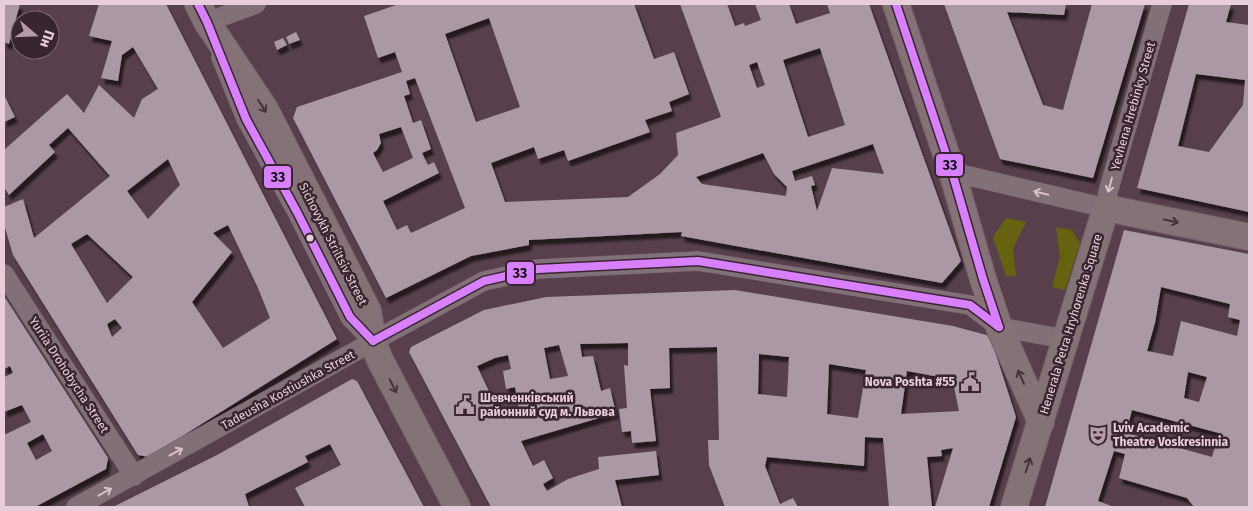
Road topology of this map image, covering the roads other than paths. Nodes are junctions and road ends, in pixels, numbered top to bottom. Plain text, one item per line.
1 (256, 4) edge
2 (896, 4) edge
3 (1162, 4) edge
4 (202, 13) edge
5 (952, 172) junction
6 (1106, 208) junction
7 (1249, 237) edge
8 (4, 274) edge
9 (999, 327) junction
10 (1065, 339) junction
11 (373, 341) junction
12 (1041, 422) junction
13 (134, 476) junction
14 (76, 507) edge
15 (457, 507) edge
16 (1014, 507) edge

1 - 4 street
2 - 5 street, Henerala Petra Hryhorenka Square
3 -> 6 street, Yevhena Hrebinky Street
4 -> 11 street, Sichovykh Striltsiv Street
6 -> 5 street
5 - 9 street, Henerala Petra Hryhorenka Square
6 -> 7 street
6 - 10 street, Henerala Petra Hryhorenka Square
8 - 13 street, Yuriia Drohobycha Street
9 - 10 street
9 - 11 street, Tadeusha Kostiushka Street
12 -> 9 street, Henerala Petra Hryhorenka Square
10 - 12 street, Henerala Petra Hryhorenka Square
13 -> 11 street, Tadeusha Kostiushka Street
11 -> 15 street, Sichovykh Striltsiv Street
16 -> 12 street
14 -> 13 street, Tadeusha Kostiushka Street

